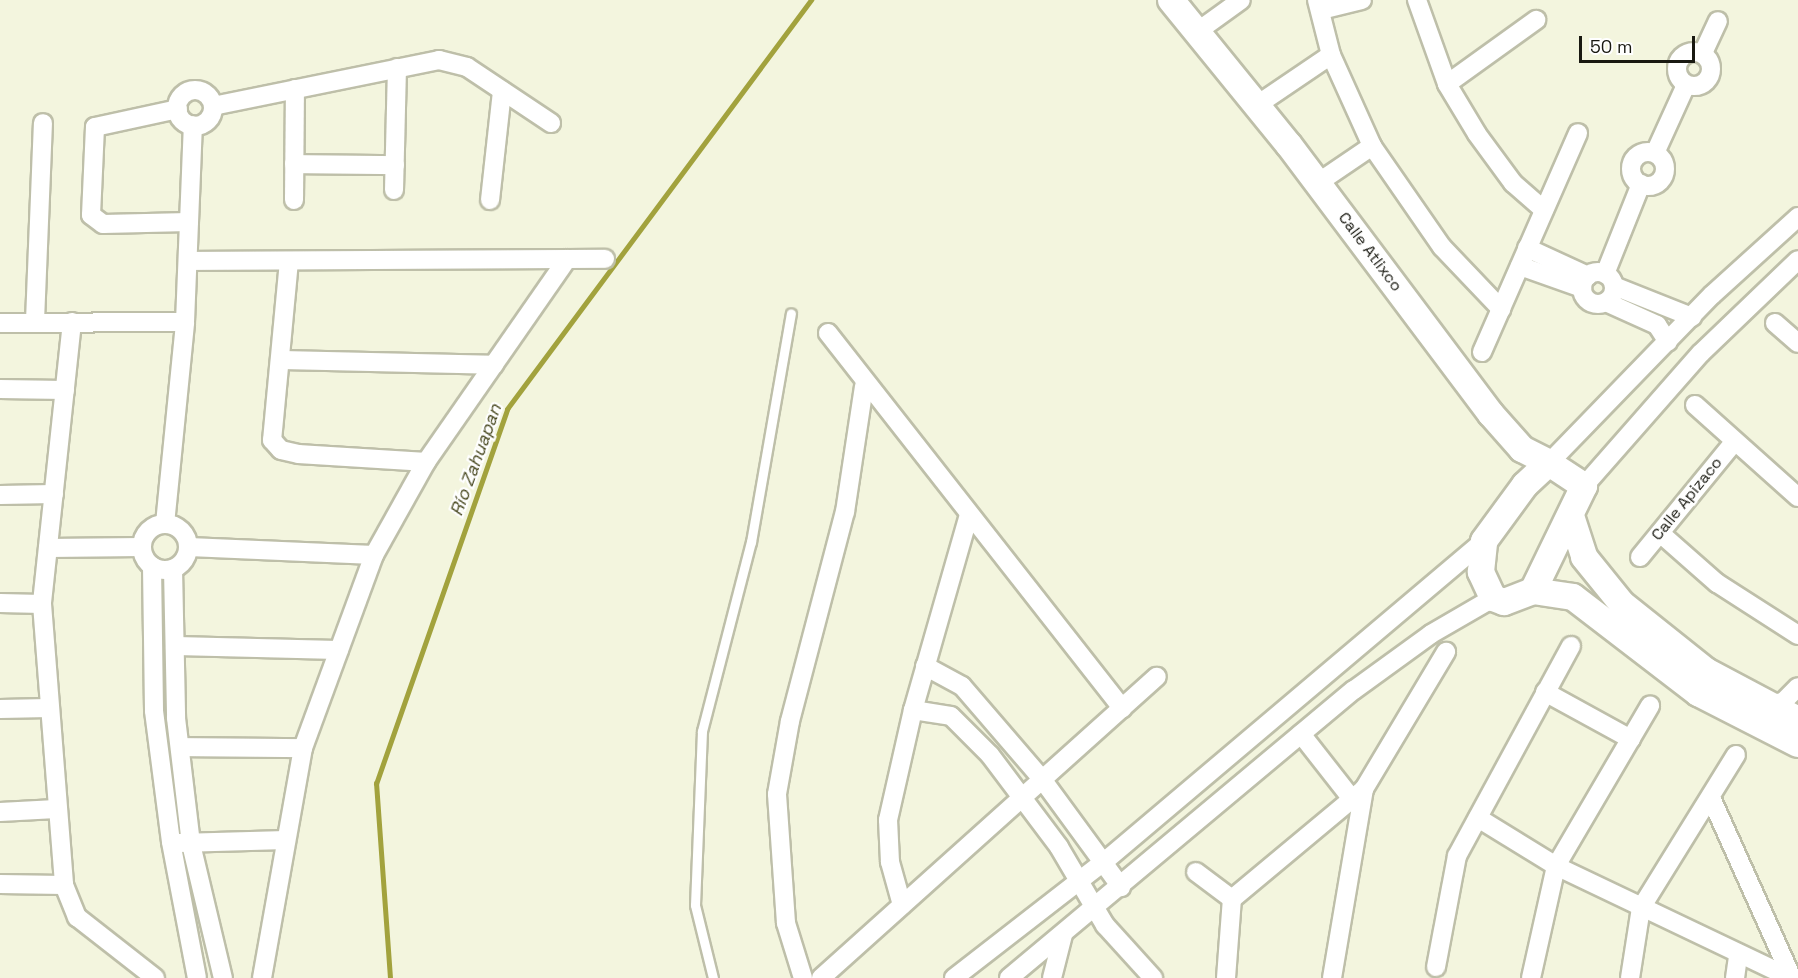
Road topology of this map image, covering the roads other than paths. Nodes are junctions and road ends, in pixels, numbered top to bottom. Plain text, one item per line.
1 (1171, 0) edge
2 (1241, 0) edge
3 (1362, 0) edge
4 (1417, 0) edge
5 (1319, 5) edge
6 (1536, 20) dead end
7 (1718, 21) dead end
8 (1205, 26) dead end
9 (1331, 55) junction
10 (397, 68) junction
11 (1447, 84) junction
12 (295, 89) junction
13 (502, 91) junction
14 (1263, 101) dead end
15 (213, 106) junction
16 (177, 109) junction
17 (43, 123) dead end
18 (551, 123) dead end
19 (193, 125) junction
20 (1578, 133) dead end
21 (1372, 146) junction
22 (294, 164) junction
23 (394, 165) junction
24 (1325, 178) dead end
25 (394, 190) dead end
26 (294, 200) dead end
27 (490, 200) dead end
28 (1544, 210) junction
29 (189, 222) junction
30 (1796, 223) edge
31 (1527, 248) junction
32 (567, 259) junction
33 (605, 259) dead end
34 (1798, 260) edge
35 (188, 261) junction
36 (289, 261) junction
37 (1520, 266) junction
38 (1599, 285) junction
39 (1501, 309) junction
40 (791, 313) dead end
41 (1692, 317) junction
42 (35, 321) junction
43 (72, 322) junction
44 (185, 322) junction
45 (0, 323) edge
46 (1775, 323) dead end
47 (828, 333) dead end
48 (1668, 342) junction
49 (1798, 343) edge
50 (1482, 352) dead end
51 (280, 360) junction
52 (494, 365) junction
53 (864, 386) junction
54 (0, 389) edge
55 (65, 390) junction
56 (1695, 405) dead end
57 (1734, 441) junction
58 (426, 462) junction
59 (1550, 463) junction
60 (1584, 486) junction
61 (54, 494) junction
62 (0, 495) edge
63 (1798, 497) edge
64 (969, 515) junction
65 (1572, 519) junction
66 (165, 524) junction
67 (1660, 533) junction
68 (1484, 541) junction
69 (142, 547) junction
70 (189, 547) junction
71 (48, 548) junction
72 (375, 555) junction
73 (1640, 557) dead end
74 (152, 566) junction
75 (173, 569) junction
76 (1533, 591) junction
77 (1492, 598) junction
78 (1599, 599) junction
79 (0, 603) edge
80 (42, 604) junction
81 (1798, 635) edge
82 (175, 646) junction
83 (1571, 646) dead end
84 (339, 650) junction
85 (1446, 652) dead end
86 (926, 666) junction
87 (1157, 677) dead end
88 (962, 686) junction
89 (1798, 687) edge
90 (1545, 692) junction
91 (1650, 706) dead end
92 (50, 708) junction
93 (1122, 708) junction
94 (0, 709) edge
95 (913, 710) junction
96 (154, 711) junction
97 (1757, 714) junction
98 (951, 716) junction
99 (176, 718) junction
100 (1798, 720) edge
101 (1003, 734) junction
102 (1302, 734) junction
103 (1631, 739) junction
104 (1798, 744) edge
105 (180, 747) junction
106 (303, 748) junction
107 (990, 755) junction
108 (1736, 755) dead end
109 (1042, 779) junction
110 (1358, 794) junction
111 (1021, 798) junction
112 (1711, 798) junction
113 (56, 809) junction
114 (0, 812) edge
115 (1478, 818) junction
116 (1081, 830) junction
117 (286, 840) junction
118 (171, 842) junction
119 (191, 844) junction
120 (1059, 847) junction
121 (1105, 861) junction
122 (1556, 866) junction
123 (1196, 872) dead end
124 (1079, 882) junction
125 (0, 884) edge
126 (64, 885) junction
127 (1122, 888) junction
128 (1232, 899) junction
129 (902, 905) junction
130 (1095, 908) junction
131 (1641, 908) junction
132 (1063, 935) junction
133 (1778, 945) junction
134 (1436, 967) dead end
135 (1756, 967) edge
136 (221, 970) edge
137 (196, 973) edge
138 (155, 978) edge
139 (262, 978) edge
140 (713, 978) edge
141 (803, 978) edge
142 (821, 978) edge
143 (954, 978) edge
144 (1010, 978) edge
145 (1052, 978) edge
146 (1153, 978) edge
147 (1226, 978) edge
148 (1332, 978) edge
149 (1531, 978) edge
150 (1630, 978) edge
151 (1735, 978) edge
152 (1791, 978) edge

1 - 59 street, Calle Atlixco
2 - 8 street
3 - 5 street
4 - 11 street
5 - 9 street
6 - 11 street
7 - 38 street
9 - 14 street
9 - 21 street
10 - 12 street
10 - 13 street
10 - 23 street
11 - 28 street
12 - 15 street
12 - 22 street
13 - 18 street
13 - 27 street
15 - 16 street
15 - 19 street
16 - 19 street
16 - 29 street
17 - 42 street
19 - 29 street
20 - 28 street
21 - 24 street
21 - 39 street
22 - 23 street
22 - 26 street
23 - 25 street
28 - 31 street
29 - 35 street
30 - 41 street
31 - 37 street
31 - 38 street
32 - 33 street
32 - 36 street
32 - 52 street
34 - 60 street
35 - 36 street
35 - 44 street
36 - 51 street
37 - 38 street
37 - 39 street
38 - 41 street
38 - 48 street
39 - 50 street
40 - 140 lane
41 - 48 street
42 - 43 street
42 - 45 street
43 - 44 street
43 - 55 street
44 - 66 street
46 - 49 street
47 - 53 street
48 - 59 street
51 - 52 street
51 - 58 street
52 - 58 street
53 - 64 street
53 - 141 street
54 - 55 street
55 - 61 street
56 - 57 street
57 - 63 street
57 - 67 street, Calle Apizaco
58 - 72 street
59 - 60 street, Calle Atlixco
59 - 68 street
60 - 65 street
61 - 62 street
61 - 71 street
64 - 86 street
64 - 93 street
65 - 76 street
65 - 78 street
66 - 69 street
66 - 70 street
67 - 73 street, Calle Apizaco
67 - 81 street
68 - 77 street
68 - 121 street
69 - 71 street
69 - 74 street
70 - 72 street
70 - 75 street
71 - 80 street
72 - 84 street
74 - 75 street
74 - 96 street
75 - 82 street
76 - 77 street
76 - 78 street
77 - 102 street
78 - 97 street
79 - 80 street
80 - 92 street
82 - 84 street
82 - 99 street
83 - 90 street
84 - 106 street
85 - 110 street
86 - 88 street
86 - 95 street
87 - 93 street
88 - 98 street
88 - 101 street
89 - 97 street
90 - 103 street
90 - 115 street
91 - 103 street
92 - 94 street
92 - 113 street
93 - 109 street
95 - 98 street
95 - 129 street
96 - 99 street
96 - 118 street
97 - 100 street
97 - 104 street
98 - 107 street
99 - 105 street
101 - 107 street
101 - 109 street
102 - 110 street
102 - 127 street
103 - 122 street
105 - 106 street
105 - 119 street
106 - 117 street
107 - 111 street
108 - 112 street
109 - 111 street
109 - 116 street
110 - 128 street
110 - 148 street
111 - 120 street
111 - 129 street
112 - 131 street
112 - 133 street
113 - 114 street
113 - 126 street
115 - 122 street
115 - 134 street
116 - 120 street
116 - 121 street
117 - 119 street
117 - 139 street
118 - 119 street
118 - 137 street
119 - 136 street
120 - 124 street
121 - 124 street
121 - 127 street
122 - 131 street
122 - 149 street
123 - 128 street
124 - 130 street
124 - 143 street
125 - 126 street
126 - 138 street
127 - 130 street
128 - 147 street
129 - 142 street
130 - 132 street
130 - 146 street
131 - 135 street
131 - 150 street
132 - 144 street
132 - 145 street
133 - 135 street
133 - 152 street
135 - 151 street
135 - 152 street
136 - 137 street

